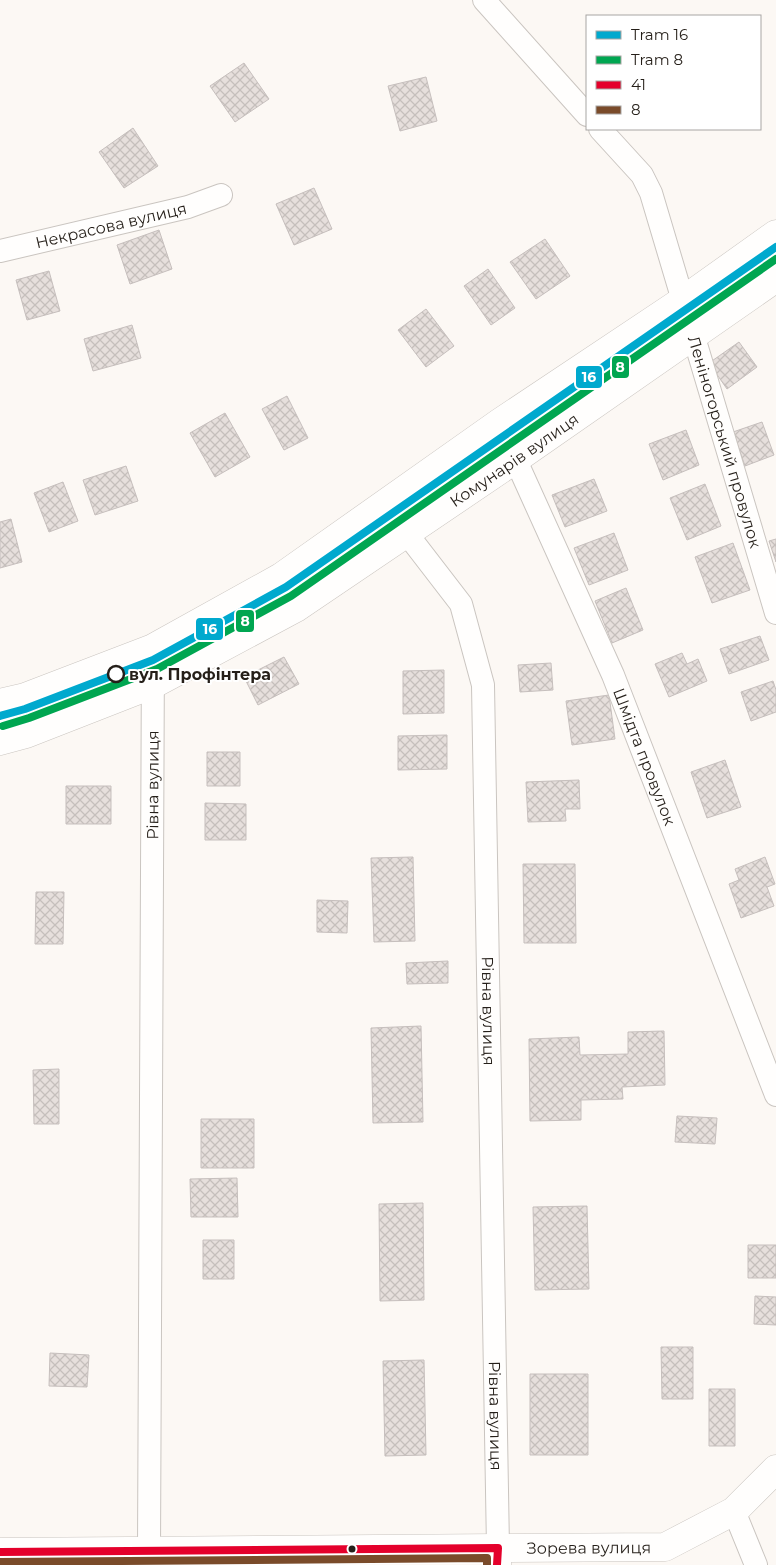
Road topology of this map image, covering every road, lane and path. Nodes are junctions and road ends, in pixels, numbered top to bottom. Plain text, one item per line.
1 (484, 0) edge
2 (586, 113) edge
3 (601, 130) edge
4 (221, 196) dead end
5 (776, 234) edge
6 (0, 251) edge
7 (776, 278) edge
8 (682, 300) junction
9 (693, 336) junction
10 (500, 423) junction
11 (516, 459) junction
12 (384, 504) junction
13 (405, 533) junction
14 (776, 613) edge
15 (153, 648) junction
16 (154, 684) junction
17 (0, 703) edge
18 (0, 741) edge
19 (776, 1096) edge
20 (776, 1470) edge
21 (734, 1511) junction
22 (0, 1552) edge
23 (149, 1552) junction
24 (497, 1556) edge
25 (756, 1565) edge

1 - 2 street
3 - 8 street, Леніногорський провулок
4 - 6 street, Некрасова вулиця
5 - 8 street
7 - 9 street, Комунарів вулиця
8 - 9 street, Леніногорський провулок
8 - 10 street
9 - 11 street, Комунарів вулиця
9 - 14 street, Леніногорський провулок
10 - 11 street, Шмідта провулок
10 - 12 street
11 - 13 street, Комунарів вулиця
11 - 19 street, Шмідта провулок
12 - 13 street, Рівна вулиця
12 - 15 street
13 - 16 street, Комунарів вулиця
13 - 24 street, Рівна вулиця
15 - 16 street, Рівна вулиця
15 - 17 street
16 - 18 street, Комунарів вулиця
16 - 23 street, Рівна вулиця
20 - 21 street, Зорева вулиця
21 - 24 street, Зорева вулиця
21 - 25 street
22 - 23 street, Зорева вулиця
23 - 24 street, Зорева вулиця

